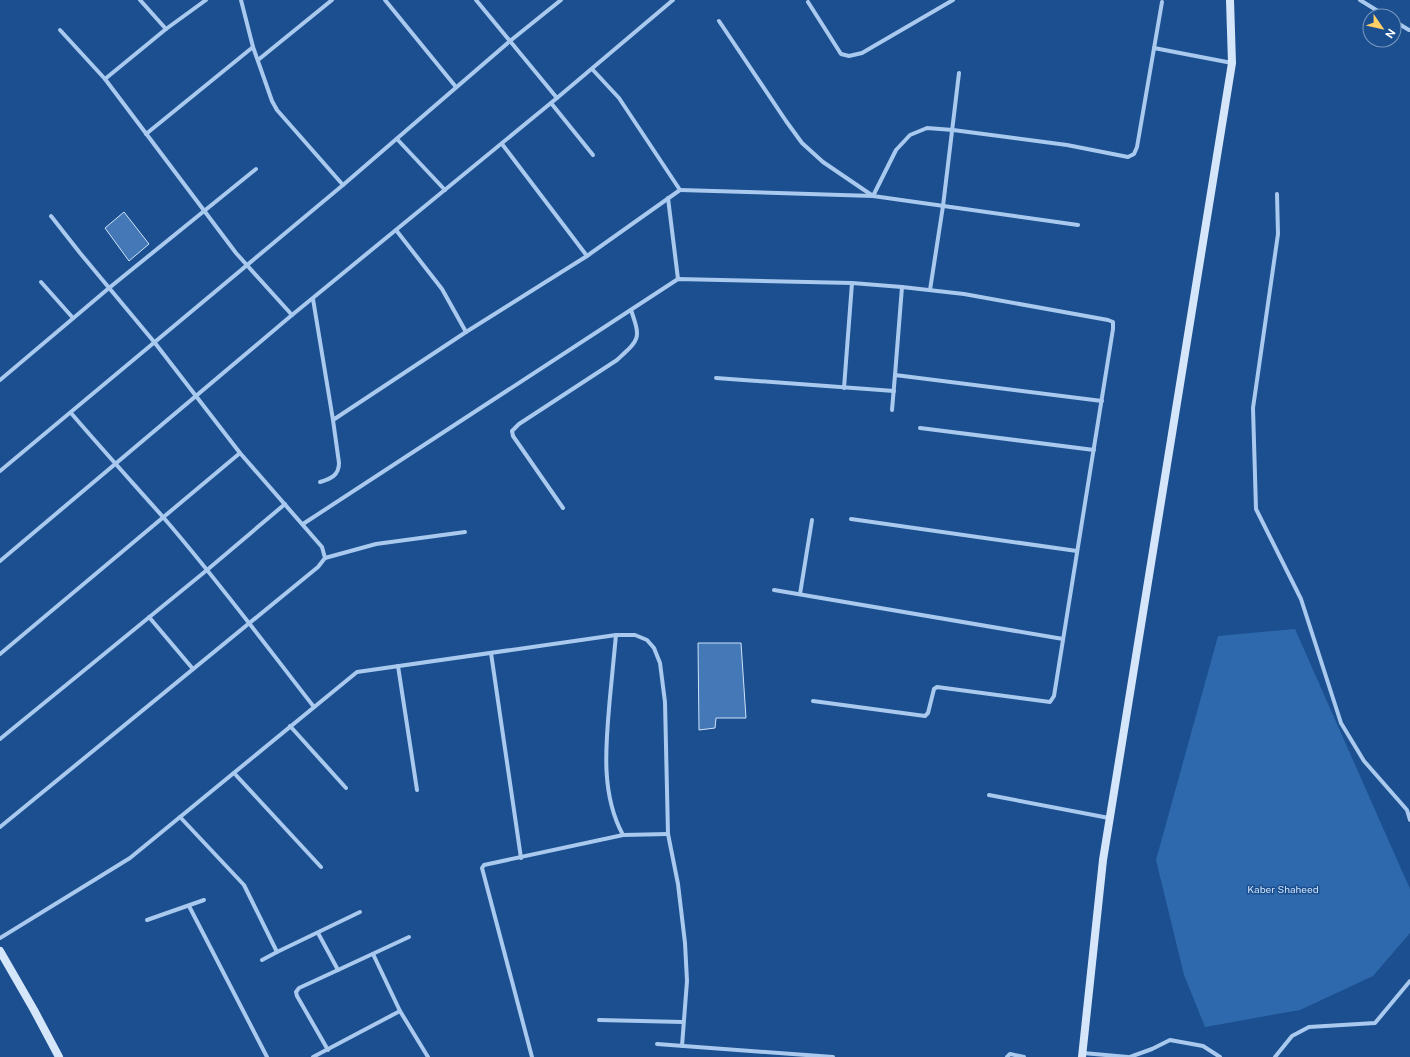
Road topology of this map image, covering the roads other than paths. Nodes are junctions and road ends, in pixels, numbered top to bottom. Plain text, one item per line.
1 (140, 0) edge
2 (206, 0) edge
3 (241, 0) edge
4 (332, 0) edge
5 (385, 0) edge
6 (476, 0) edge
7 (561, 0) edge
8 (674, 0) edge
9 (954, 0) edge
10 (1230, 0) edge
11 (1360, 0) edge
12 (809, 1) edge
13 (1162, 2) dead end
14 (1373, 8) edge
15 (719, 22) dead end
16 (1402, 26) edge
17 (166, 29) junction
18 (60, 30) dead end
19 (1409, 30) dead end
20 (510, 41) junction
21 (253, 47) junction
22 (1154, 48) junction
23 (258, 60) junction
24 (1232, 63) junction
25 (592, 69) junction
26 (959, 73) dead end
27 (105, 79) junction
28 (456, 87) junction
29 (557, 98) junction
30 (551, 103) junction
31 (953, 130) junction
32 (146, 134) junction
33 (397, 139) junction
34 (502, 144) junction
35 (593, 155) dead end
36 (256, 169) dead end
37 (343, 185) junction
38 (445, 190) junction
39 (680, 190) junction
40 (1277, 194) dead end
41 (873, 196) junction
42 (668, 198) junction
43 (943, 206) junction
44 (204, 210) junction
45 (51, 216) dead end
46 (1078, 225) dead end
47 (396, 230) junction
48 (587, 256) junction
49 (246, 265) junction
50 (678, 279) junction
51 (42, 282) dead end
52 (852, 283) junction
53 (902, 287) junction
54 (109, 288) junction
55 (930, 290) junction
56 (313, 299) junction
57 (631, 310) junction
58 (292, 315) junction
59 (73, 318) junction
60 (466, 332) junction
61 (155, 343) junction
62 (895, 375) junction
63 (716, 378) dead end
64 (0, 380) edge
65 (844, 388) junction
66 (894, 391) junction
67 (197, 396) junction
68 (1102, 401) junction
69 (892, 410) dead end
70 (71, 413) junction
71 (333, 420) junction
72 (920, 428) dead end
73 (1094, 450) junction
74 (240, 453) junction
75 (115, 465) junction
76 (0, 471) edge
77 (320, 482) dead end
78 (285, 504) junction
79 (563, 508) dead end
80 (163, 518) junction
81 (851, 519) dead end
82 (812, 520) dead end
83 (303, 524) junction
84 (465, 532) dead end
85 (1077, 551) junction
86 (325, 558) junction
87 (0, 561) edge
88 (207, 570) junction
89 (774, 590) dead end
90 (800, 594) junction
91 (149, 617) junction
92 (249, 623) junction
93 (616, 635) junction
94 (1063, 639) junction
95 (491, 653) junction
96 (0, 654) edge
97 (398, 666) junction
98 (193, 669) junction
99 (813, 701) dead end
100 (314, 707) junction
101 (290, 726) junction
102 (0, 738) edge
103 (234, 773) junction
104 (346, 788) dead end
105 (417, 790) dead end
106 (989, 795) dead end
107 (180, 817) junction
108 (1110, 818) junction
109 (1410, 820) edge
110 (0, 827) edge
111 (668, 834) junction
112 (623, 835) junction
113 (521, 858) junction
114 (321, 867) dead end
115 (204, 900) dead end
116 (188, 906) junction
117 (360, 912) dead end
118 (147, 920) dead end
119 (318, 933) junction
120 (409, 937) dead end
121 (0, 938) edge
122 (0, 952) edge
123 (277, 952) junction
124 (373, 954) junction
125 (262, 960) dead end
126 (338, 970) junction
127 (1410, 980) edge
128 (400, 1011) junction
129 (600, 1020) dead end
130 (684, 1022) junction
131 (657, 1044) dead end
132 (682, 1046) junction
133 (328, 1050) junction
134 (1082, 1055) edge
135 (59, 1057) edge
136 (267, 1057) edge
137 (314, 1057) edge
138 (428, 1057) edge
139 (532, 1057) edge
140 (832, 1057) edge
141 (1007, 1057) edge
142 (1024, 1057) edge
143 (1129, 1057) edge
144 (1220, 1057) edge
145 (1275, 1057) edge

1 - 17 street
2 - 17 street
3 - 21 street
4 - 23 street
5 - 28 street
6 - 20 street
7 - 20 street
8 - 25 street
9 - 12 street
10 - 24 street
11 - 14 street
13 - 22 street
15 - 41 street
16 - 19 street
17 - 27 street
18 - 27 street
20 - 28 street
20 - 29 street
21 - 23 street
21 - 32 street
22 - 24 street
22 - 31 street
23 - 37 street
24 - 108 street
25 - 29 street
25 - 39 street
26 - 31 street
27 - 32 street
28 - 33 street
29 - 30 street
30 - 34 street
30 - 35 street
31 - 41 street
31 - 43 street
32 - 44 street
33 - 37 street
33 - 38 street
34 - 38 street
34 - 48 street
36 - 44 street
37 - 49 street
38 - 47 street
39 - 41 street
39 - 42 street
40 - 109 street
41 - 43 street
42 - 48 street
42 - 50 street
43 - 46 street
43 - 55 street
44 - 49 street
44 - 54 street
45 - 54 street
47 - 56 street
47 - 60 street
48 - 60 street
49 - 58 street
49 - 61 street
50 - 52 street
50 - 57 street
51 - 59 street
52 - 53 street
52 - 65 street
53 - 55 street
53 - 62 street
54 - 59 street
54 - 61 street
55 - 68 street
56 - 58 street
56 - 71 street
57 - 79 street
57 - 83 street
58 - 67 street
59 - 64 street
60 - 71 street
61 - 67 street
61 - 70 street
62 - 66 street
62 - 68 street
63 - 65 street
65 - 66 street
66 - 69 street
67 - 74 street
67 - 75 street
68 - 73 street
70 - 75 street
70 - 76 street
71 - 77 street
72 - 73 street
73 - 85 street
74 - 78 street
74 - 80 street
75 - 80 street
75 - 87 street
78 - 83 street
78 - 88 street
80 - 88 street
80 - 96 street
81 - 85 street
82 - 90 street
83 - 86 street
84 - 86 street
85 - 94 street
86 - 92 street
88 - 91 street
88 - 92 street
89 - 90 street
90 - 94 street
91 - 98 street
91 - 102 street
92 - 98 street
92 - 100 street
93 - 95 street
93 - 111 street
93 - 112 street
94 - 99 street
95 - 97 street
95 - 113 street
97 - 100 street
97 - 105 street
98 - 110 street
100 - 101 street
101 - 103 street
101 - 104 street
103 - 107 street
103 - 114 street
106 - 108 street
107 - 121 street
107 - 123 street
108 - 134 street
111 - 112 street
111 - 130 street
112 - 113 street
113 - 139 street
115 - 116 street
116 - 118 street
116 - 136 street
117 - 119 street
119 - 123 street
119 - 126 street
120 - 124 street
122 - 135 street
123 - 125 street
124 - 126 street
124 - 128 street
126 - 133 street
127 - 145 street
128 - 133 street
128 - 138 street
129 - 130 street
130 - 132 street
131 - 132 street
132 - 140 street
133 - 137 street
134 - 143 street
141 - 142 street
143 - 144 street

